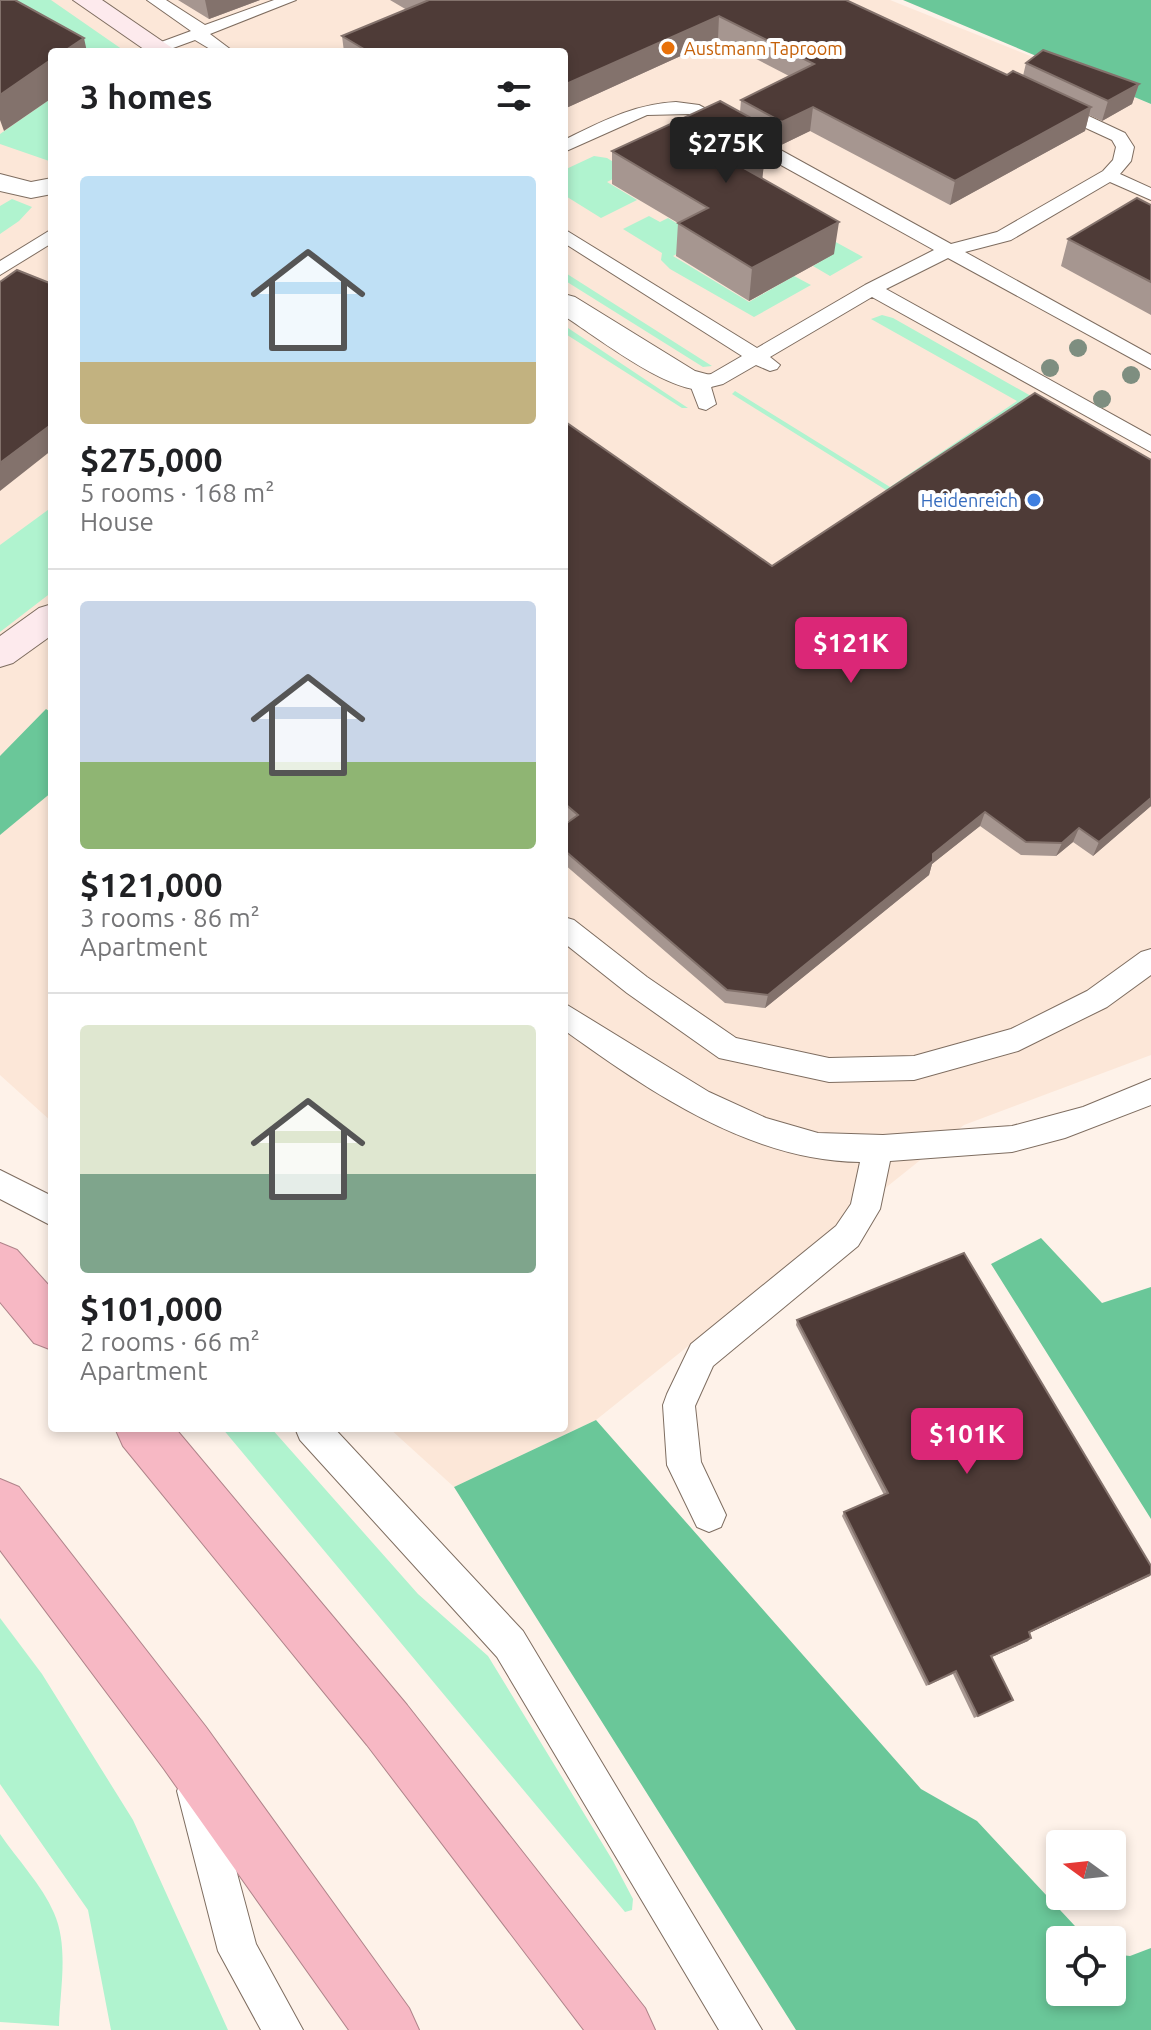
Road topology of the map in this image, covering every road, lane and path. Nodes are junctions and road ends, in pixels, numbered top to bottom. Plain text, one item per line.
1 (85, 0) edge
2 (155, 0) edge
3 (288, 0) edge
4 (201, 33) junction
5 (159, 48) edge
6 (167, 48) edge
7 (221, 48) edge
8 (1032, 97) edge
9 (568, 145) edge
10 (1109, 175) junction
11 (0, 182) edge
12 (48, 187) edge
13 (1151, 195) edge
14 (48, 238) edge
15 (568, 238) edge
16 (947, 251) junction
17 (0, 269) edge
18 (872, 289) junction
19 (568, 306) edge
20 (815, 320) junction
21 (834, 331) dead end
22 (764, 361) junction
23 (1151, 363) edge
24 (702, 393) joint
25 (1151, 445) edge
26 (48, 620) edge
27 (0, 654) edge
28 (568, 931) edge
29 (1151, 959) edge
30 (568, 1018) edge
31 (1151, 1092) edge
32 (878, 1149) junction
33 (0, 1184) edge
34 (48, 1210) edge
35 (0, 1266) edge
36 (48, 1321) edge
37 (144, 1432) edge
38 (316, 1432) edge
39 (0, 1506) edge
40 (709, 1515) dead end
41 (185, 1748) junction
42 (283, 2030) edge
43 (387, 2030) edge
44 (623, 2030) edge
45 (742, 2030) edge

1 - 5 street
2 - 4 lane
3 - 4 lane
4 - 6 lane
4 - 7 lane
8 - 10 lane
9 - 16 lane
10 - 13 lane
10 - 16 lane
11 - 12 street
14 - 17 lane
15 - 22 lane
16 - 18 lane
16 - 23 lane
18 - 20 lane
18 - 25 lane
19 - 24 street
20 - 21 lane
20 - 22 lane
22 - 24 lane
26 - 27 street
28 - 29 lane
30 - 32 lane
31 - 32 lane
32 - 40 lane
33 - 34 lane
35 - 36 highway
37 - 44 highway
38 - 45 lane
39 - 41 highway
41 - 42 lane
41 - 43 highway

